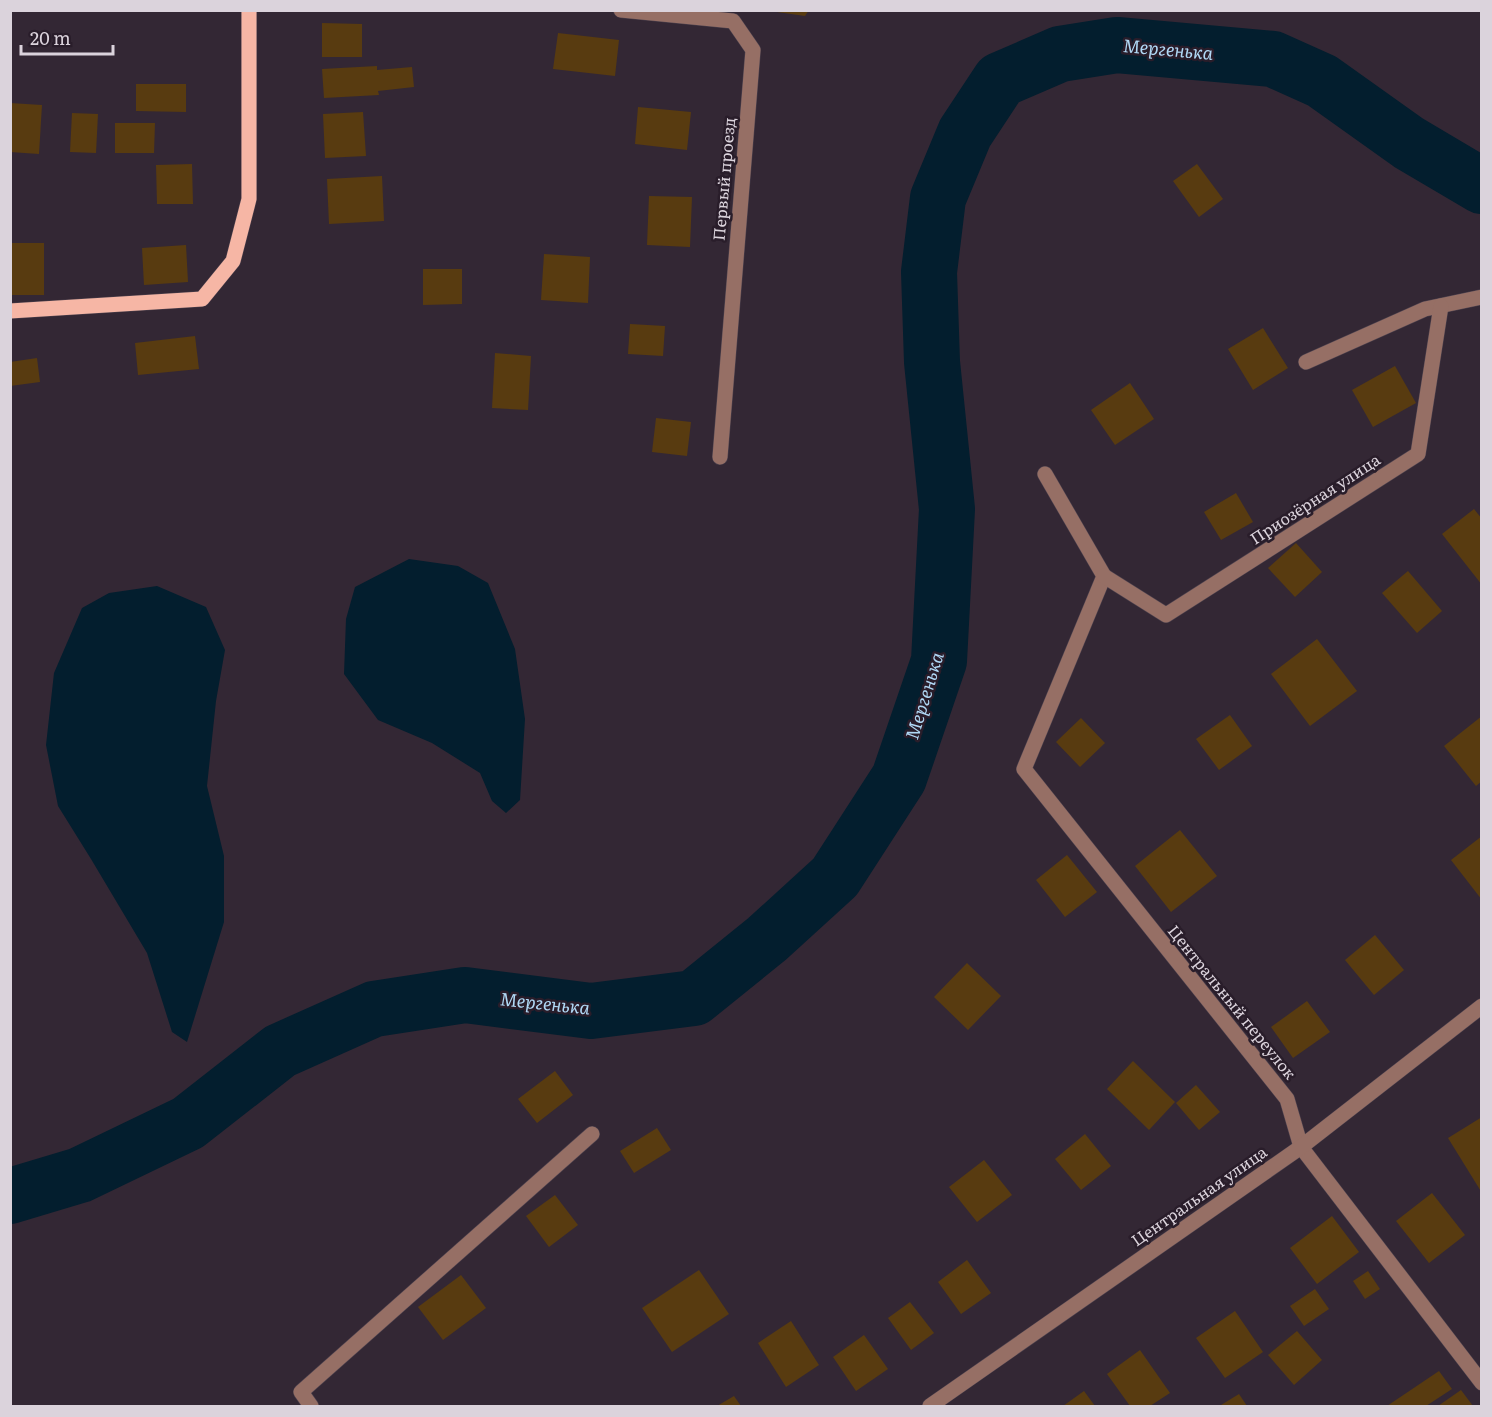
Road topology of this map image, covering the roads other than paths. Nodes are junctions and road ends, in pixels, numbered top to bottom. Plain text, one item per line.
1 (249, 10) edge
2 (621, 10) edge
3 (1482, 297) edge
4 (1441, 306) junction
5 (10, 311) edge
6 (1306, 362) dead end
7 (720, 457) dead end
8 (1045, 474) dead end
9 (1104, 576) junction
10 (1482, 1006) edge
11 (592, 1134) dead end
12 (1301, 1147) junction
13 (1482, 1383) edge
14 (311, 1407) edge
15 (930, 1407) edge

1 - 5 main road
2 - 7 street, Первый проезд
3 - 4 street
4 - 6 street
4 - 9 street, Приозёрная улица
8 - 9 street, Приозёрная улица
9 - 12 street, Центральный переулок
10 - 12 street, Центральная улица
11 - 14 street
12 - 13 street, Центральный переулок
12 - 15 street, Центральная улица

